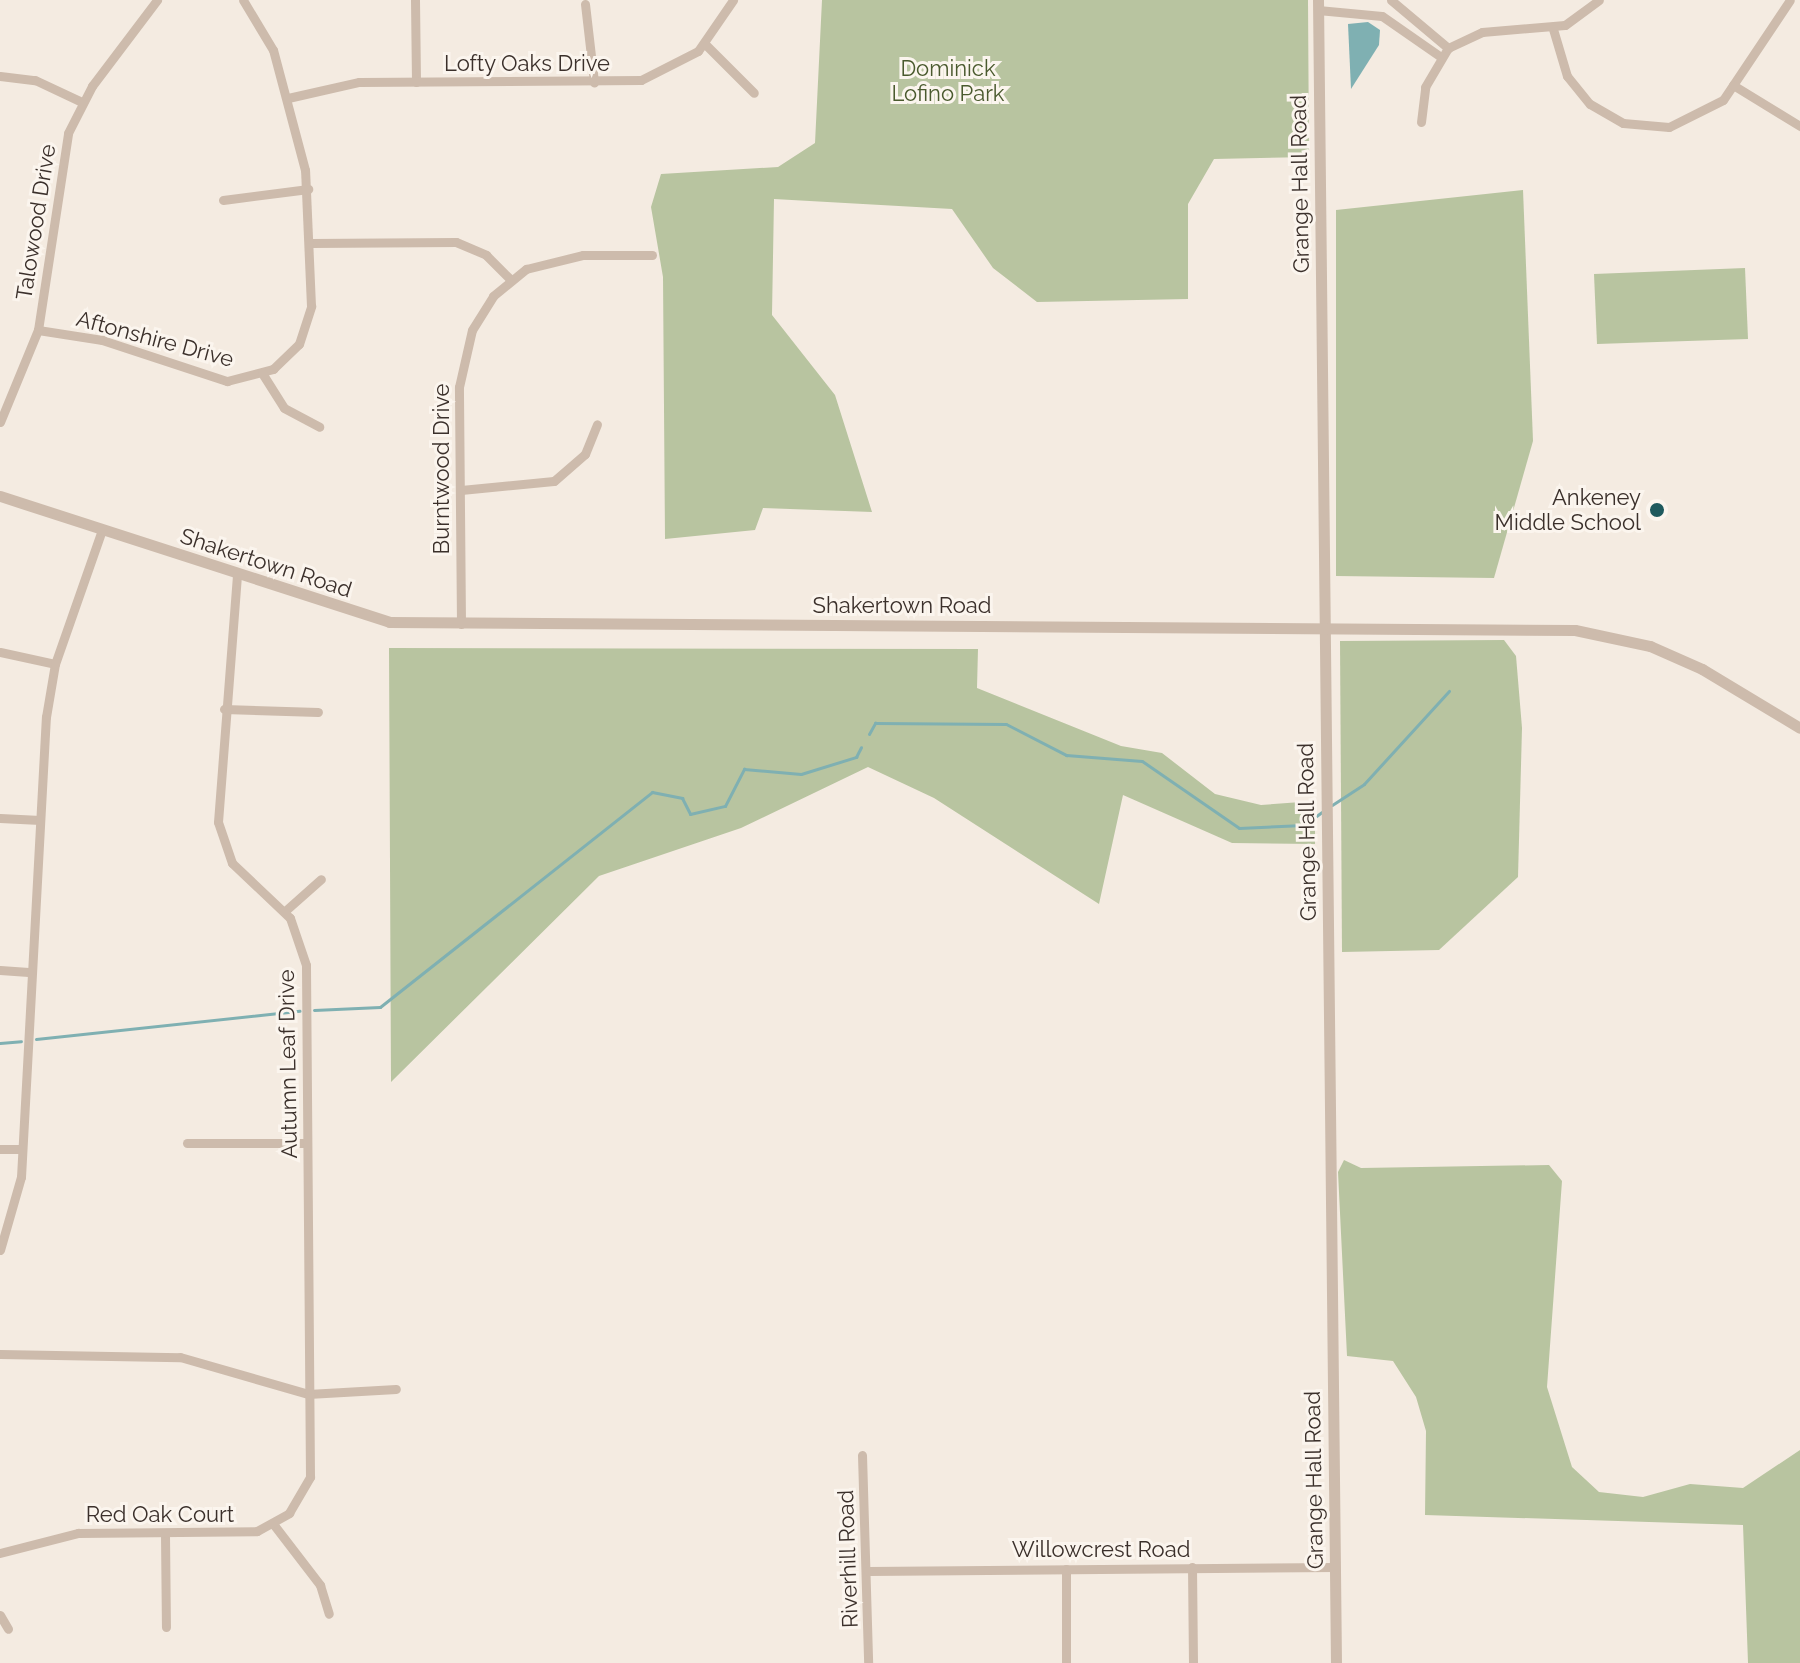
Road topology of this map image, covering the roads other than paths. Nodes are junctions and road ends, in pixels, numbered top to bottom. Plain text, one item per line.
1 (157, 0) edge
2 (243, 0) edge
3 (415, 0) edge
4 (733, 0) edge
5 (1391, 0) edge
6 (1599, 0) edge
7 (1790, 0) edge
8 (585, 4) dead end
9 (1318, 5) edge
10 (1553, 29) junction
11 (705, 44) junction
12 (1448, 48) junction
13 (1441, 57) junction
14 (0, 76) edge
15 (416, 82) junction
16 (594, 82) junction
17 (1733, 85) junction
18 (754, 93) dead end
19 (288, 98) junction
20 (82, 102) junction
21 (1421, 122) dead end
22 (1800, 126) edge
23 (308, 189) junction
24 (223, 200) dead end
25 (311, 243) junction
26 (652, 255) dead end
27 (510, 279) junction
28 (38, 330) junction
29 (262, 373) junction
30 (0, 422) edge
31 (597, 424) dead end
32 (319, 427) dead end
33 (461, 490) junction
34 (0, 496) edge
35 (102, 530) junction
36 (237, 574) junction
37 (461, 624) junction
38 (1324, 628) junction
39 (0, 652) edge
40 (55, 664) junction
41 (224, 709) junction
42 (318, 712) dead end
43 (1800, 728) edge
44 (0, 818) edge
45 (40, 820) junction
46 (321, 879) dead end
47 (285, 911) junction
48 (0, 970) edge
49 (32, 972) junction
50 (187, 1143) dead end
51 (307, 1143) junction
52 (0, 1149) edge
53 (22, 1149) junction
54 (0, 1250) edge
55 (0, 1354) edge
56 (396, 1389) dead end
57 (308, 1394) junction
58 (862, 1455) dead end
59 (274, 1525) junction
60 (165, 1535) junction
61 (0, 1553) edge
62 (1192, 1567) junction
63 (1335, 1567) junction
64 (1066, 1569) junction
65 (868, 1571) junction
66 (329, 1614) dead end
67 (0, 1615) edge
68 (166, 1627) dead end
69 (8, 1629) dead end
70 (868, 1663) edge
71 (1066, 1663) edge
72 (1193, 1663) edge
73 (1336, 1663) edge

1 - 20 street, Talowood Drive
2 - 19 street
3 - 15 street
4 - 11 street, Lofty Oaks Drive
5 - 12 street
6 - 10 street
7 - 17 street
8 - 16 street
9 - 13 street
9 - 38 street, Grange Hall Road
10 - 12 street
10 - 17 street
11 - 16 street, Lofty Oaks Drive
11 - 18 street
12 - 13 street
13 - 21 street
14 - 20 street
15 - 16 street, Lofty Oaks Drive
15 - 19 street, Lofty Oaks Drive
17 - 22 street
19 - 23 street
20 - 28 street, Talowood Drive
23 - 24 street
23 - 25 street
25 - 27 street
25 - 29 street
26 - 27 street
27 - 33 street, Burntwood Drive
28 - 29 street, Aftonshire Drive
28 - 30 street, Talowood Drive
29 - 32 street
31 - 33 street
33 - 37 street, Burntwood Drive
34 - 35 street, Shakertown Road
35 - 36 street, Shakertown Road
35 - 40 street
36 - 37 street, Shakertown Road
36 - 41 street, Autumn Leaf Drive
37 - 38 street, Shakertown Road
38 - 43 street, Shakertown Road
38 - 63 street, Grange Hall Road
39 - 40 street
40 - 45 street
41 - 42 street
41 - 47 street, Autumn Leaf Drive
44 - 45 street
45 - 49 street
46 - 47 street
47 - 51 street, Autumn Leaf Drive
48 - 49 street
49 - 53 street
50 - 51 street
51 - 57 street, Autumn Leaf Drive
52 - 53 street
53 - 54 street
55 - 57 street
56 - 57 street
57 - 59 street
58 - 65 street, Riverhill Road
59 - 60 street, Red Oak Court
59 - 66 street
60 - 61 street, Red Oak Court
60 - 68 street
62 - 63 street, Willowcrest Road
62 - 64 street, Willowcrest Road
62 - 72 street
63 - 73 street, Grange Hall Road
64 - 65 street, Willowcrest Road
64 - 71 street
65 - 70 street, Riverhill Road
67 - 69 street

